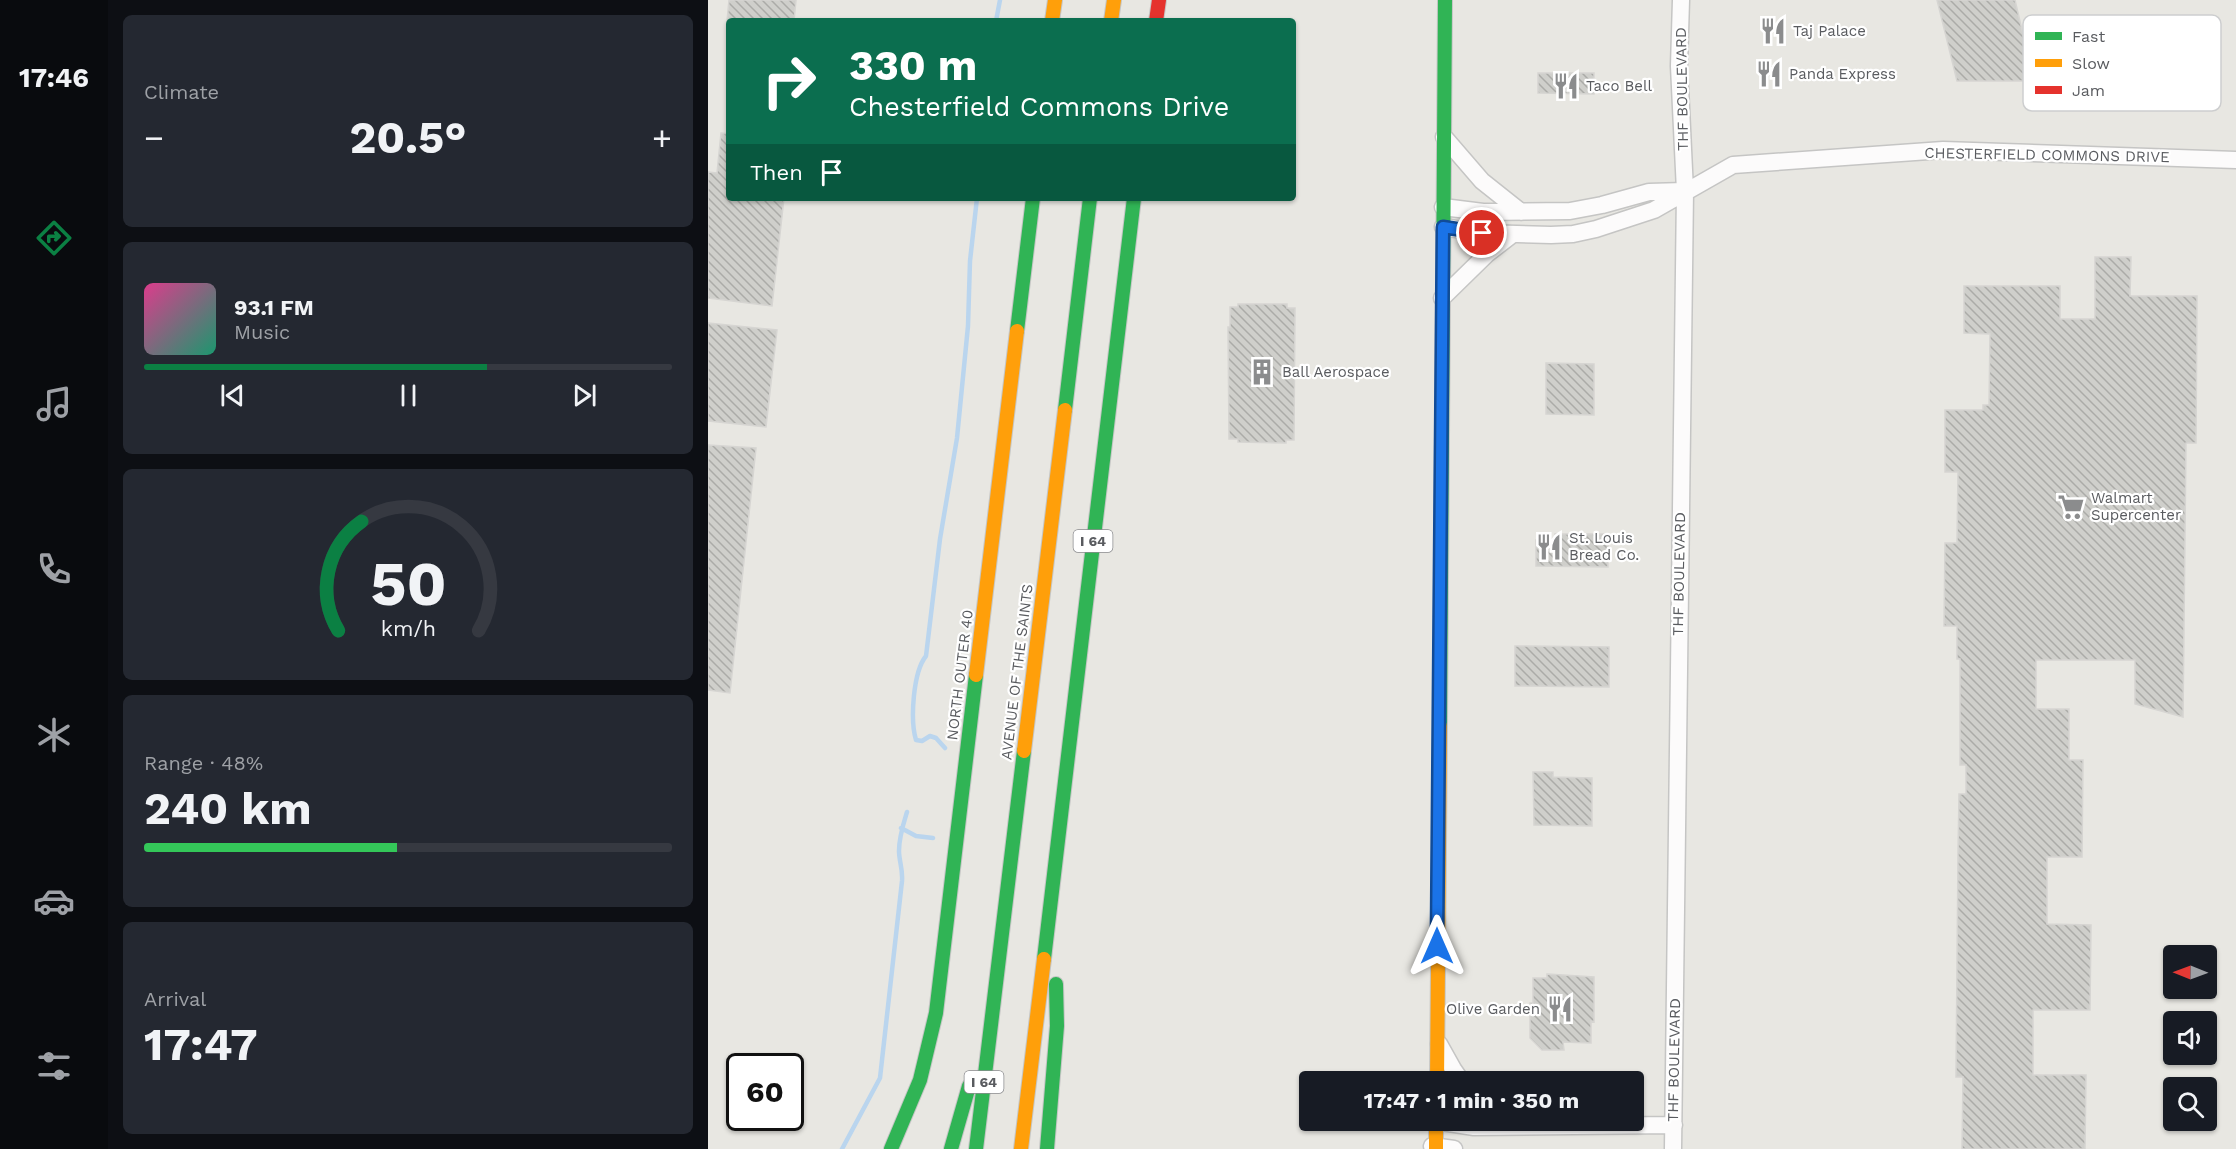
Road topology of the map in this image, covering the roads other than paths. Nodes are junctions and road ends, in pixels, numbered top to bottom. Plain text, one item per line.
1 (1054, 0) edge
2 (1114, 0) edge
3 (1159, 0) edge
4 (1445, 0) edge
5 (1681, 0) edge
6 (1052, 18) edge
7 (1111, 18) edge
8 (1156, 18) edge
9 (1443, 137) junction
10 (2236, 160) edge
11 (1685, 191) junction
12 (1033, 201) edge
13 (1090, 201) edge
14 (1134, 201) edge
15 (1443, 207) junction
16 (1521, 212) junction
17 (1443, 227) junction
18 (1513, 234) junction
19 (1442, 298) junction
20 (1053, 884) junction
21 (992, 1015) junction
22 (1437, 1039) junction
23 (1437, 1071) edge
24 (1454, 1071) edge
25 (1644, 1125) edge
26 (1674, 1125) junction
27 (1435, 1131) edge
28 (1434, 1148) edge
29 (891, 1149) edge
30 (951, 1149) edge
31 (976, 1149) edge
32 (1021, 1149) edge
33 (1047, 1149) edge
34 (1454, 1149) edge
35 (1673, 1149) edge

1 - 6 main road
2 - 7 main road
3 - 8 main road
4 - 9 main road
5 - 11 street, THF BOULEVARD
9 - 15 main road
9 - 16 street
10 - 11 street, CHESTERFIELD COMMONS DRIVE
11 - 16 street, CHESTERFIELD COMMONS DRIVE
11 - 18 street, CHESTERFIELD COMMONS DRIVE
11 - 26 street, THF BOULEVARD
12 - 29 main road, NORTH OUTER 40
13 - 21 main road, AVENUE OF THE SAINTS / I 64
14 - 20 main road, I 64
15 - 16 street, CHESTERFIELD COMMONS DRIVE
15 - 17 main road
17 - 18 street, CHESTERFIELD COMMONS DRIVE
17 - 19 main road
18 - 19 street
19 - 22 main road
20 - 32 main road, I 64
20 - 33 main road
21 - 30 main road
21 - 31 main road, AVENUE OF THE SAINTS / I 64
22 - 23 main road
22 - 24 street
25 - 26 street
26 - 35 street, THF BOULEVARD
27 - 28 main road
28 - 34 street

